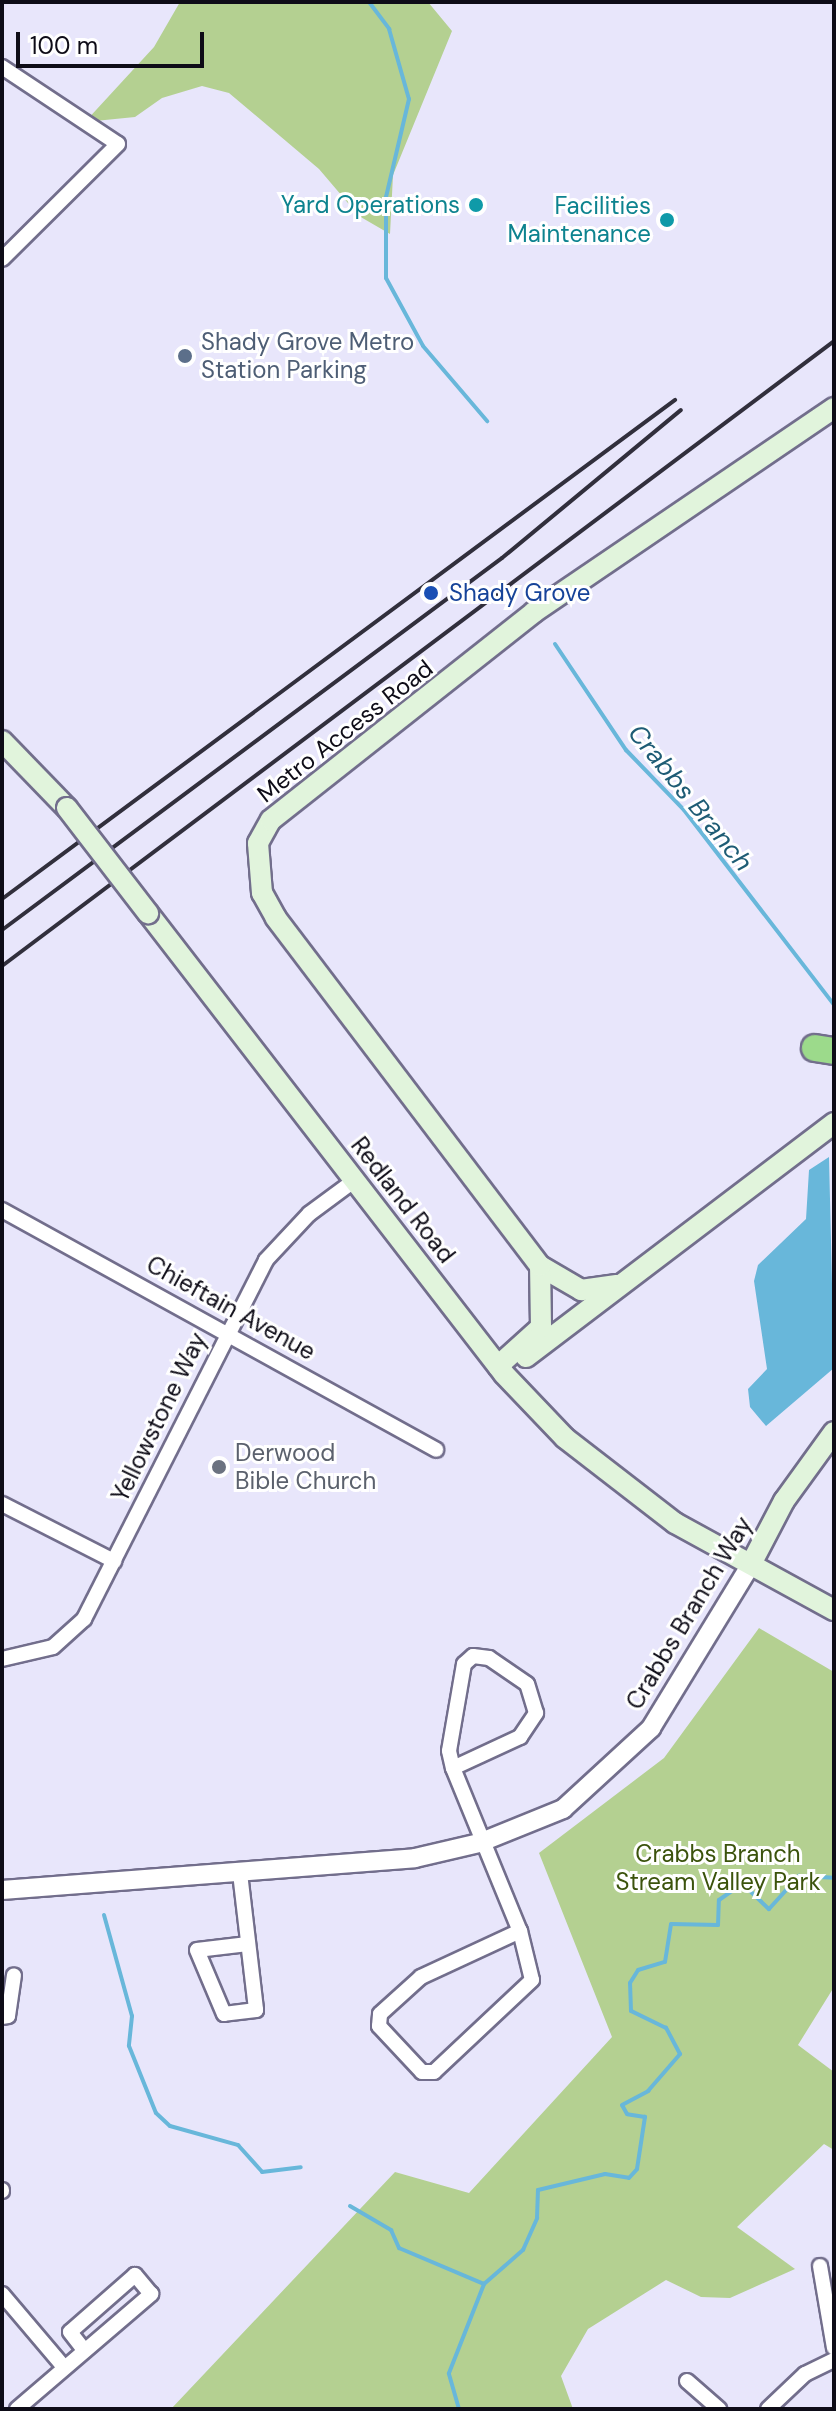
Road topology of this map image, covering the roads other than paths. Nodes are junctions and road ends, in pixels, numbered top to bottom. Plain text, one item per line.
1 (2, 67) edge
2 (2, 259) edge
3 (834, 408) edge
4 (2, 741) edge
5 (834, 1123) edge
6 (355, 1180) junction
7 (2, 1210) edge
8 (540, 1266) junction
9 (624, 1282) junction
10 (228, 1330) junction
11 (502, 1371) junction
12 (834, 1432) edge
13 (436, 1450) dead end
14 (2, 1504) edge
15 (114, 1561) junction
16 (751, 1564) junction
17 (834, 1610) edge
18 (2, 1659) edge
19 (453, 1768) junction
20 (482, 1842) junction
21 (240, 1873) junction
22 (2, 1890) edge
23 (520, 1931) junction
24 (248, 1944) junction
25 (14, 1975) dead end
26 (2, 2017) edge
27 (820, 2266) dead end
28 (2, 2294) edge
29 (834, 2348) edge
30 (84, 2350) junction
31 (834, 2360) edge
32 (64, 2367) junction
33 (687, 2381) dead end
34 (17, 2409) edge
35 (719, 2409) edge
36 (768, 2409) edge

1 - 2 street
3 - 8 main road, Metro Access Road
4 - 6 main road, Redland Road, bridge
5 - 9 main road
6 - 10 street, Yellowstone Way
6 - 11 main road, Redland Road
7 - 10 street, Chieftain Avenue
8 - 9 main road
8 - 11 main road
9 - 11 main road
10 - 13 street, Chieftain Avenue
10 - 15 street, Yellowstone Way
11 - 16 main road, Redland Road
12 - 16 main road, Crabbs Branch Way
14 - 15 street
15 - 18 street, Yellowstone Way
16 - 17 main road, Redland Road
16 - 20 street, Crabbs Branch Way
19 - 19 street
19 - 20 street
20 - 21 street, Crabbs Branch Way
20 - 23 street
21 - 22 street, Crabbs Branch Way
21 - 24 street
23 - 23 street
24 - 24 street
25 - 26 street
27 - 29 street
28 - 32 street
30 - 30 street
30 - 32 street
31 - 36 street
32 - 34 street
33 - 35 street

